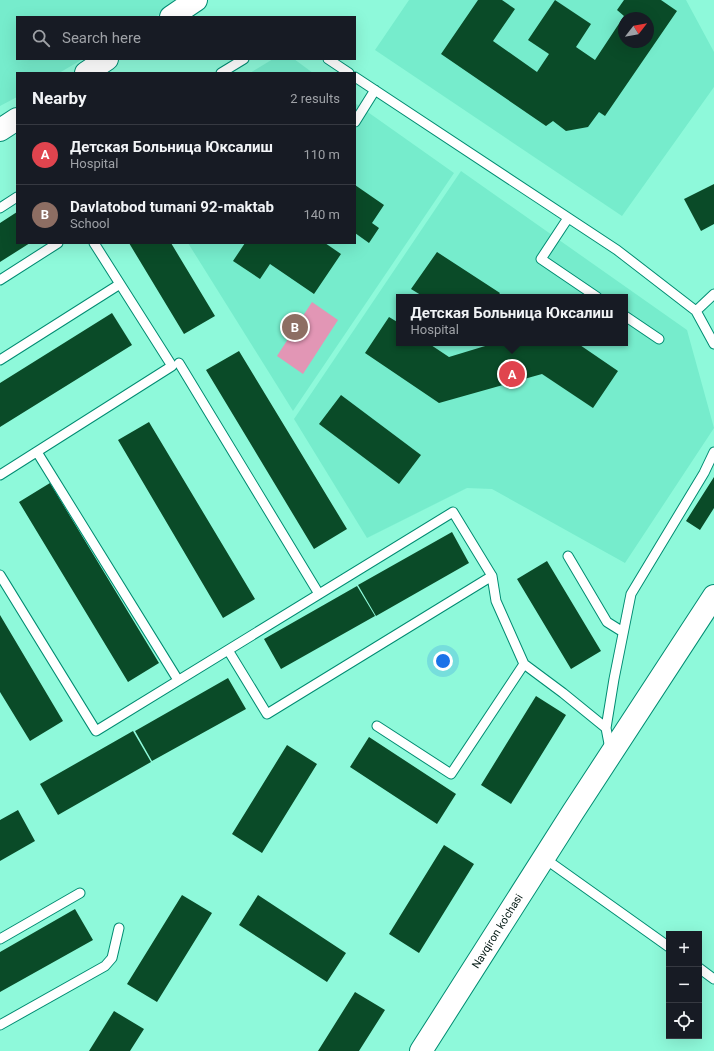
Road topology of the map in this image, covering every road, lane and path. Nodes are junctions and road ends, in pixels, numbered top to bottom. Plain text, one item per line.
1 (106, 60) edge
2 (242, 60) edge
3 (330, 60) edge
4 (88, 72) edge
5 (223, 72) edge
6 (348, 72) edge
7 (356, 78) edge
8 (375, 90) junction
9 (16, 120) edge
10 (356, 120) edge
11 (0, 130) edge
12 (16, 198) edge
13 (0, 208) edge
14 (568, 218) junction
15 (56, 244) edge
16 (95, 244) edge
17 (0, 280) edge
18 (120, 284) junction
19 (593, 294) edge
20 (714, 294) edge
21 (696, 311) junction
22 (628, 318) edge
23 (659, 339) dead end
24 (714, 344) edge
25 (0, 360) edge
26 (179, 363) dead end
27 (37, 452) junction
28 (714, 452) edge
29 (0, 475) edge
30 (568, 556) dead end
31 (0, 575) edge
32 (492, 576) junction
33 (319, 594) junction
34 (714, 596) edge
35 (623, 632) junction
36 (228, 650) junction
37 (524, 664) junction
38 (178, 680) junction
39 (377, 726) dead end
40 (606, 728) junction
41 (611, 754) junction
42 (544, 858) junction
43 (80, 893) dead end
44 (119, 928) dead end
45 (0, 939) edge
46 (666, 945) edge
47 (702, 970) edge
48 (714, 979) edge
49 (0, 1025) edge
50 (421, 1051) edge

1 - 4 main road
2 - 5 lane
3 - 6 lane
7 - 8 lane
8 - 10 lane
8 - 14 lane
9 - 11 main road
12 - 13 lane
14 - 19 lane
14 - 21 lane
15 - 17 lane
16 - 18 lane
18 - 25 lane
18 - 27 lane
20 - 21 lane
21 - 24 lane
22 - 23 lane
26 - 33 lane
27 - 29 lane
27 - 38 lane
28 - 35 lane
30 - 35 lane
31 - 38 lane
32 - 33 lane
32 - 36 lane
32 - 37 lane
33 - 36 lane
34 - 41 main road, Navqiron ko'chasi
35 - 40 lane
36 - 38 lane
37 - 39 lane
37 - 40 lane
40 - 41 lane
41 - 42 main road, Navqiron ko'chasi
42 - 46 lane
42 - 50 main road, Navqiron ko'chasi
43 - 45 lane
44 - 49 lane
47 - 48 lane

